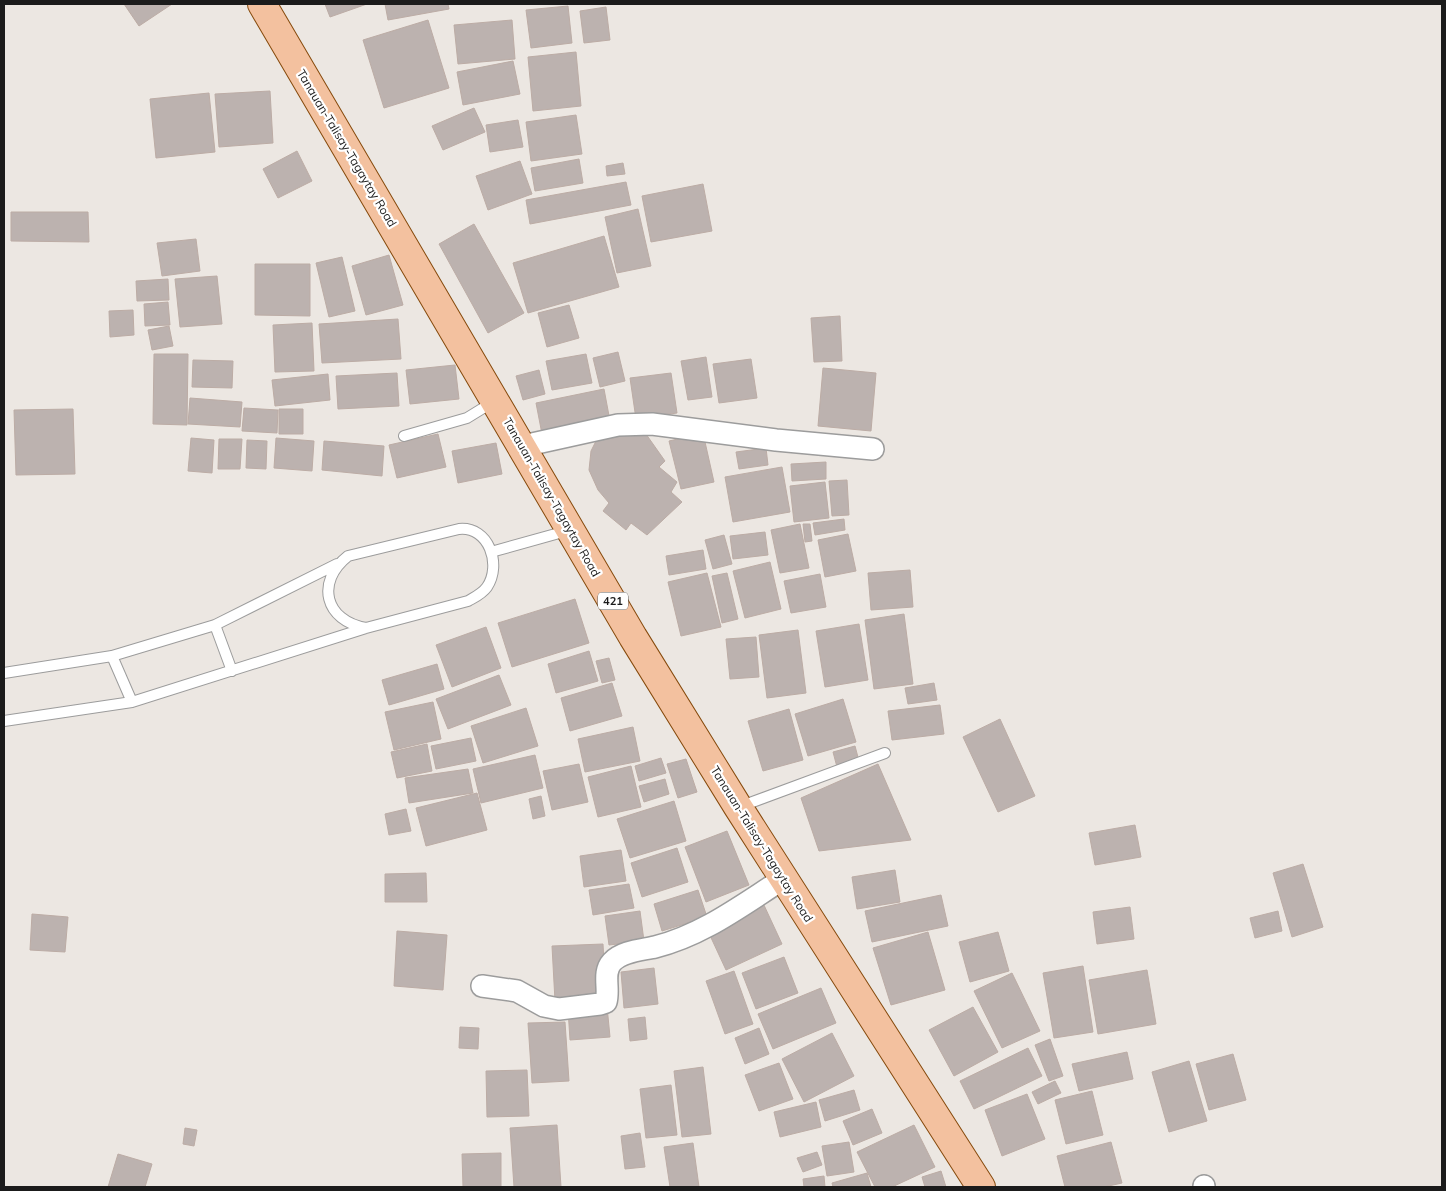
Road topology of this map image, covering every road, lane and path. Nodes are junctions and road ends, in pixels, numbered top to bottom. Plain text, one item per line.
1 (262, 4) edge
2 (496, 400) junction
3 (404, 436) dead end
4 (523, 446) junction
5 (873, 449) dead end
6 (572, 530) junction
7 (491, 552) junction
8 (337, 564) junction
9 (215, 625) junction
10 (366, 628) junction
11 (112, 656) junction
12 (232, 670) junction
13 (4, 673) edge
14 (132, 702) junction
15 (4, 721) edge
16 (885, 753) dead end
17 (738, 807) junction
18 (783, 878) junction
19 (482, 986) dead end
20 (981, 1187) edge

1 - 2 main road, Tanauan-Talisay-Tagaytay Road / 421
2 - 3 lane
2 - 4 main road, Tanauan-Talisay-Tagaytay Road / 421
4 - 5 street
4 - 6 main road, Tanauan-Talisay-Tagaytay Road / 421
6 - 7 lane
6 - 17 main road, Tanauan-Talisay-Tagaytay Road / 421
7 - 8 lane
7 - 10 lane
8 - 9 lane
8 - 10 lane
9 - 11 lane
9 - 12 lane
10 - 12 lane
11 - 13 lane
11 - 14 lane
12 - 14 lane
14 - 15 lane
16 - 17 lane
17 - 18 main road, Tanauan-Talisay-Tagaytay Road / 421
18 - 19 street
18 - 20 main road, Tanauan-Talisay-Tagaytay Road / 421

